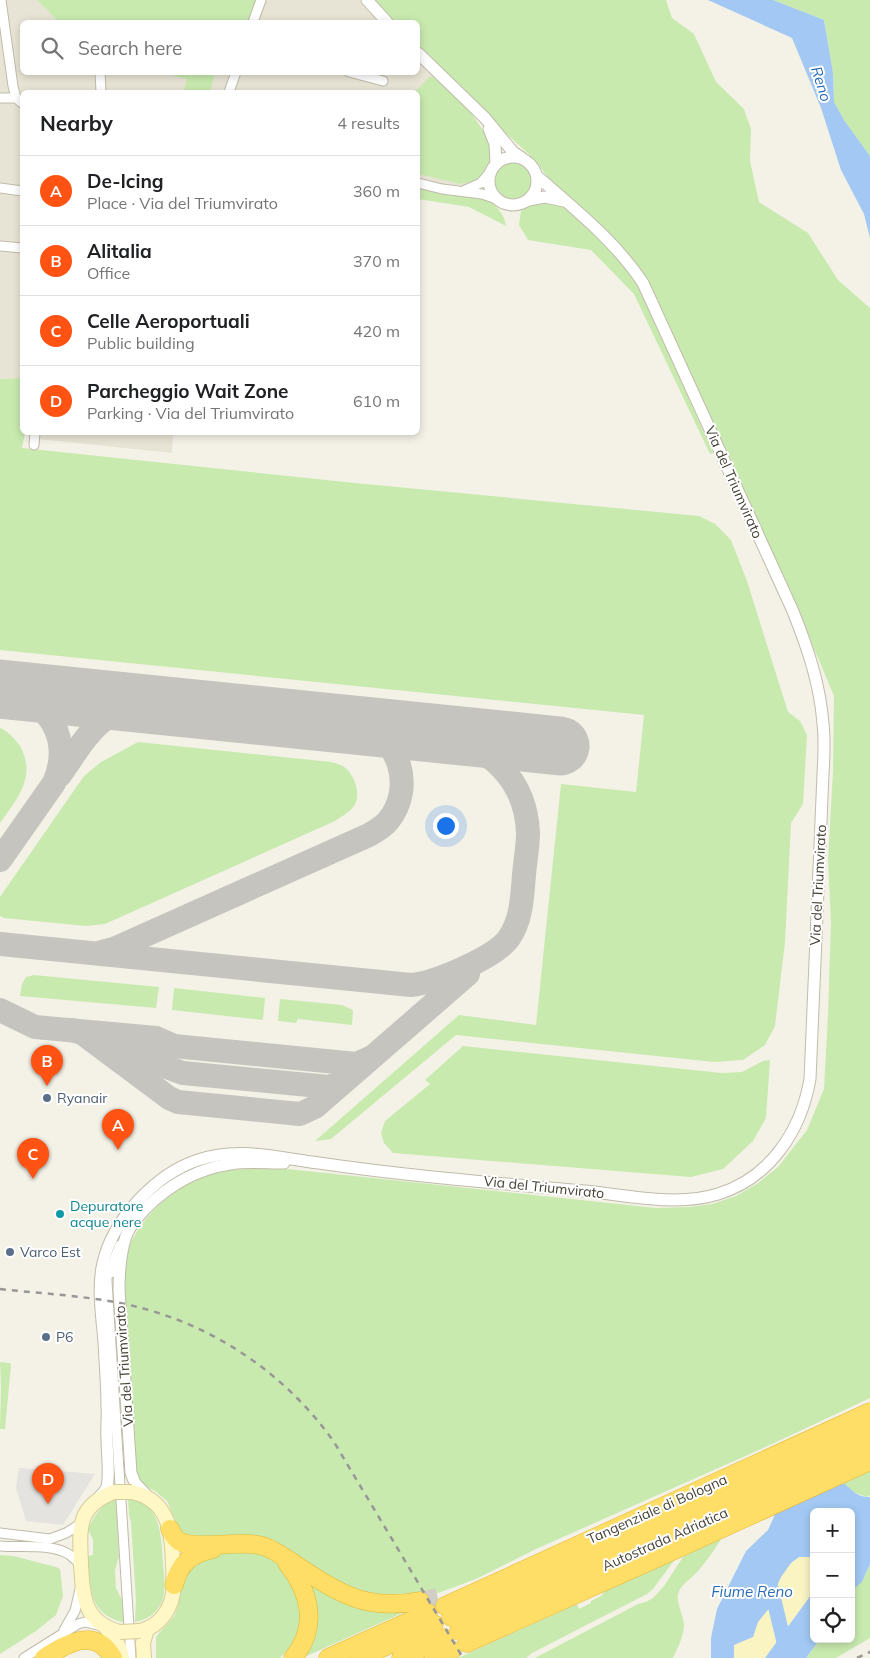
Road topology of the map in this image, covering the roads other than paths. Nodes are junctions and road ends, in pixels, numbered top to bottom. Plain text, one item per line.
1 (1, 0) edge
2 (261, 0) edge
3 (368, 0) edge
4 (254, 20) edge
5 (385, 20) edge
6 (420, 55) edge
7 (100, 75) edge
8 (235, 75) edge
9 (362, 75) edge
10 (383, 80) dead end
11 (101, 90) edge
12 (230, 90) edge
13 (0, 98) edge
14 (19, 101) edge
15 (470, 104) junction
16 (523, 159) junction
17 (494, 167) junction
18 (538, 178) junction
19 (420, 184) edge
20 (0, 188) edge
21 (20, 191) edge
22 (462, 191) junction
23 (497, 199) junction
24 (529, 200) junction
25 (566, 202) junction
26 (0, 246) edge
27 (20, 248) edge
28 (35, 435) edge
29 (34, 445) dead end
30 (318, 1163) junction
31 (129, 1230) junction
32 (110, 1244) junction
33 (109, 1298) junction
34 (870, 1412) edge
35 (870, 1428) edge
36 (870, 1446) edge
37 (870, 1461) edge
38 (148, 1497) junction
39 (96, 1501) junction
40 (82, 1522) junction
41 (170, 1529) junction
42 (0, 1533) edge
43 (235, 1543) junction
44 (0, 1546) edge
45 (283, 1556) junction
46 (82, 1572) junction
47 (174, 1585) junction
48 (106, 1627) junction
49 (447, 1629) edge
50 (144, 1630) junction
51 (59, 1636) junction
52 (24, 1658) edge
53 (44, 1658) edge
54 (113, 1658) edge
55 (122, 1658) edge
56 (131, 1658) edge
57 (144, 1658) edge
58 (293, 1658) edge
59 (328, 1658) edge
60 (360, 1658) edge
61 (400, 1658) edge
62 (434, 1658) edge

1 - 14 street
2 - 4 street
3 - 5 street
6 - 15 street
7 - 11 street
8 - 12 street
9 - 10 street
13 - 14 street
15 - 16 street
15 - 17 street
16 - 17 street
16 - 18 street
17 - 22 street
17 - 23 street
18 - 24 street
18 - 25 street, Via del Triumvirato
19 - 22 street
20 - 21 street
22 - 23 street
23 - 24 street
24 - 25 street
25 - 30 street, Via del Triumvirato
26 - 27 street
28 - 29 street
30 - 31 street, Via del Triumvirato
30 - 32 street, Via del Triumvirato
31 - 33 street, Via del Triumvirato
31 - 38 street, Via del Triumvirato
32 - 33 street, Via del Triumvirato
32 - 39 street, Via del Triumvirato
33 - 56 street, Via del Triumvirato
34 - 49 highway, Tangenziale di Bologna
35 - 49 highway, Autostrada Adriatica
36 - 49 highway, Autostrada Adriatica
37 - 49 highway
38 - 39 main road, Via del Triumvirato, bridge
38 - 41 main road, Via del Triumvirato
39 - 40 main road, Via del Triumvirato
40 - 42 street, Via del Triumvirato
40 - 46 main road, Via del Triumvirato
41 - 43 highway
41 - 47 main road, Via del Triumvirato
43 - 45 highway
43 - 47 highway
44 - 46 street
45 - 49 highway
45 - 58 highway
46 - 48 main road, Via del Triumvirato
46 - 51 street
47 - 50 main road, Via del Triumvirato
48 - 50 main road, Via del Triumvirato, bridge
48 - 51 street
48 - 55 main road, Via del Triumvirato
49 - 59 highway
49 - 60 highway, Autostrada Adriatica
49 - 61 highway, Autostrada Adriatica
49 - 62 highway
50 - 57 main road
51 - 52 street
53 - 54 highway

